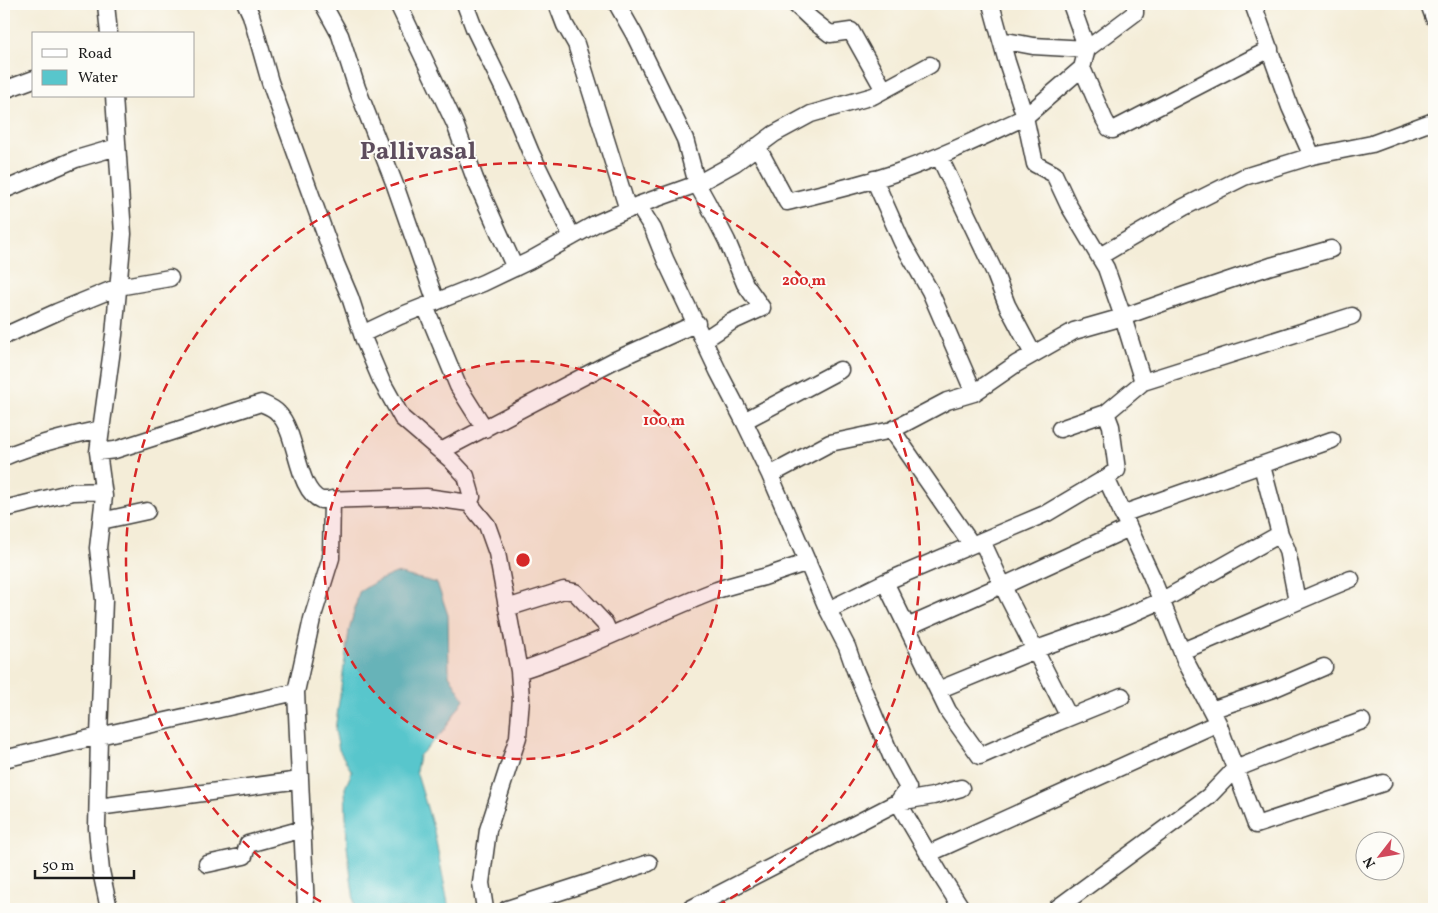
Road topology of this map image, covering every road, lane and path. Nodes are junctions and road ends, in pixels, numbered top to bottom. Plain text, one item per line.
1 (106, 4) edge
2 (247, 4) edge
3 (324, 4) edge
4 (398, 4) edge
5 (465, 4) edge
6 (557, 4) edge
7 (617, 4) edge
8 (795, 4) edge
9 (991, 4) edge
10 (1071, 4) edge
11 (1135, 4) edge
12 (1253, 4) edge
13 (1429, 4) edge
14 (1434, 18) edge
15 (109, 32) edge
16 (1001, 40) junction
17 (1087, 48) junction
18 (1270, 49) junction
19 (930, 66) dead end
20 (1082, 68) junction
21 (32, 80) edge
22 (4, 90) edge
23 (884, 90) junction
24 (114, 98) edge
25 (1025, 117) junction
26 (1434, 121) edge
27 (757, 146) junction
28 (117, 147) junction
29 (939, 156) junction
30 (1312, 156) junction
31 (874, 179) junction
32 (697, 184) junction
33 (4, 190) edge
34 (633, 208) junction
35 (572, 237) junction
36 (1331, 249) dead end
37 (1100, 256) junction
38 (515, 268) junction
39 (170, 278) dead end
40 (118, 287) junction
41 (430, 304) junction
42 (1352, 316) dead end
43 (1123, 317) junction
44 (696, 323) junction
45 (362, 334) junction
46 (4, 336) edge
47 (704, 340) junction
48 (1033, 354) junction
49 (840, 370) dead end
50 (1143, 382) junction
51 (974, 393) junction
52 (1106, 412) junction
53 (744, 420) junction
54 (101, 429) junction
55 (485, 429) junction
56 (1060, 429) dead end
57 (892, 430) junction
58 (1332, 440) dead end
59 (441, 451) junction
60 (98, 452) junction
61 (4, 457) edge
62 (1262, 466) junction
63 (770, 475) junction
64 (1106, 478) junction
65 (103, 490) junction
66 (332, 499) junction
67 (469, 503) junction
68 (4, 509) edge
69 (147, 511) dead end
70 (101, 521) junction
71 (1126, 521) junction
72 (1280, 534) junction
73 (977, 543) junction
74 (808, 562) junction
75 (1351, 579) dead end
76 (885, 582) junction
77 (1003, 586) junction
78 (1161, 601) junction
79 (1297, 601) junction
80 (507, 608) junction
81 (828, 610) junction
82 (907, 627) junction
83 (610, 635) junction
84 (1036, 650) junction
85 (1182, 651) junction
86 (1324, 667) dead end
87 (519, 671) junction
88 (938, 690) junction
89 (296, 692) junction
90 (1122, 696) dead end
91 (1214, 716) junction
92 (1069, 717) junction
93 (1362, 721) dead end
94 (98, 736) junction
95 (4, 759) edge
96 (1235, 769) junction
97 (300, 780) junction
98 (1383, 783) dead end
99 (961, 788) dead end
100 (898, 802) junction
101 (98, 807) junction
102 (303, 829) junction
103 (928, 854) junction
104 (649, 863) dead end
105 (207, 864) dead end
106 (109, 909) edge
107 (306, 909) edge
108 (485, 909) edge
109 (506, 909) edge
110 (690, 909) edge
111 (962, 909) edge
112 (1056, 909) edge

1 - 15 street
2 - 45 street
3 - 41 street
4 - 38 street
5 - 35 street
6 - 34 street
7 - 32 street
8 - 23 street
9 - 16 street
10 - 17 street
11 - 17 street
12 - 18 street
13 - 14 street
16 - 17 street
16 - 25 street
17 - 20 street
18 - 20 street
18 - 30 street
19 - 23 street
20 - 25 street
21 - 22 street
23 - 27 street
24 - 28 street
25 - 29 street
25 - 37 street
26 - 30 street
27 - 31 street
27 - 32 street
28 - 33 street
28 - 40 street
29 - 31 street
29 - 48 street
30 - 37 street
31 - 51 street
32 - 34 street
32 - 47 street
34 - 35 street
34 - 44 street
35 - 38 street
36 - 43 street
37 - 43 street
38 - 41 street
39 - 40 street
40 - 46 street
40 - 54 street
41 - 45 street
41 - 55 street
42 - 50 street
43 - 48 street
43 - 50 street
44 - 47 street
44 - 55 street
45 - 59 street
47 - 53 street
48 - 51 street
49 - 53 street
50 - 52 street
51 - 57 street
52 - 56 street
52 - 64 street
53 - 63 street
54 - 60 street
54 - 61 street
55 - 59 street
57 - 63 street
57 - 73 street
58 - 62 street
59 - 67 street
60 - 65 street
60 - 66 street
62 - 71 street
62 - 72 street
63 - 74 street
64 - 71 street
64 - 73 street
65 - 68 street
65 - 70 street
66 - 67 street
66 - 89 street
67 - 80 street
69 - 70 street
70 - 94 street
71 - 77 street
71 - 78 street
72 - 78 street
72 - 79 street
73 - 76 street
73 - 77 street
74 - 81 street
74 - 83 street
75 - 79 street
76 - 81 street
76 - 82 street
77 - 82 street
77 - 84 street
78 - 84 street
78 - 85 street
79 - 85 street
80 - 83 street
80 - 87 street
81 - 100 street
82 - 88 street
83 - 87 street
84 - 88 street
84 - 92 street
85 - 91 street
86 - 91 street
87 - 108 street
88 - 92 street
89 - 94 street
89 - 97 street
90 - 92 street
91 - 96 street
91 - 103 street
93 - 96 street
94 - 95 street
94 - 101 street
96 - 98 street
96 - 112 street
97 - 101 street
97 - 102 street
99 - 100 street
100 - 103 street
100 - 110 street
101 - 106 street
102 - 105 street
102 - 107 street
103 - 111 street
104 - 109 street

